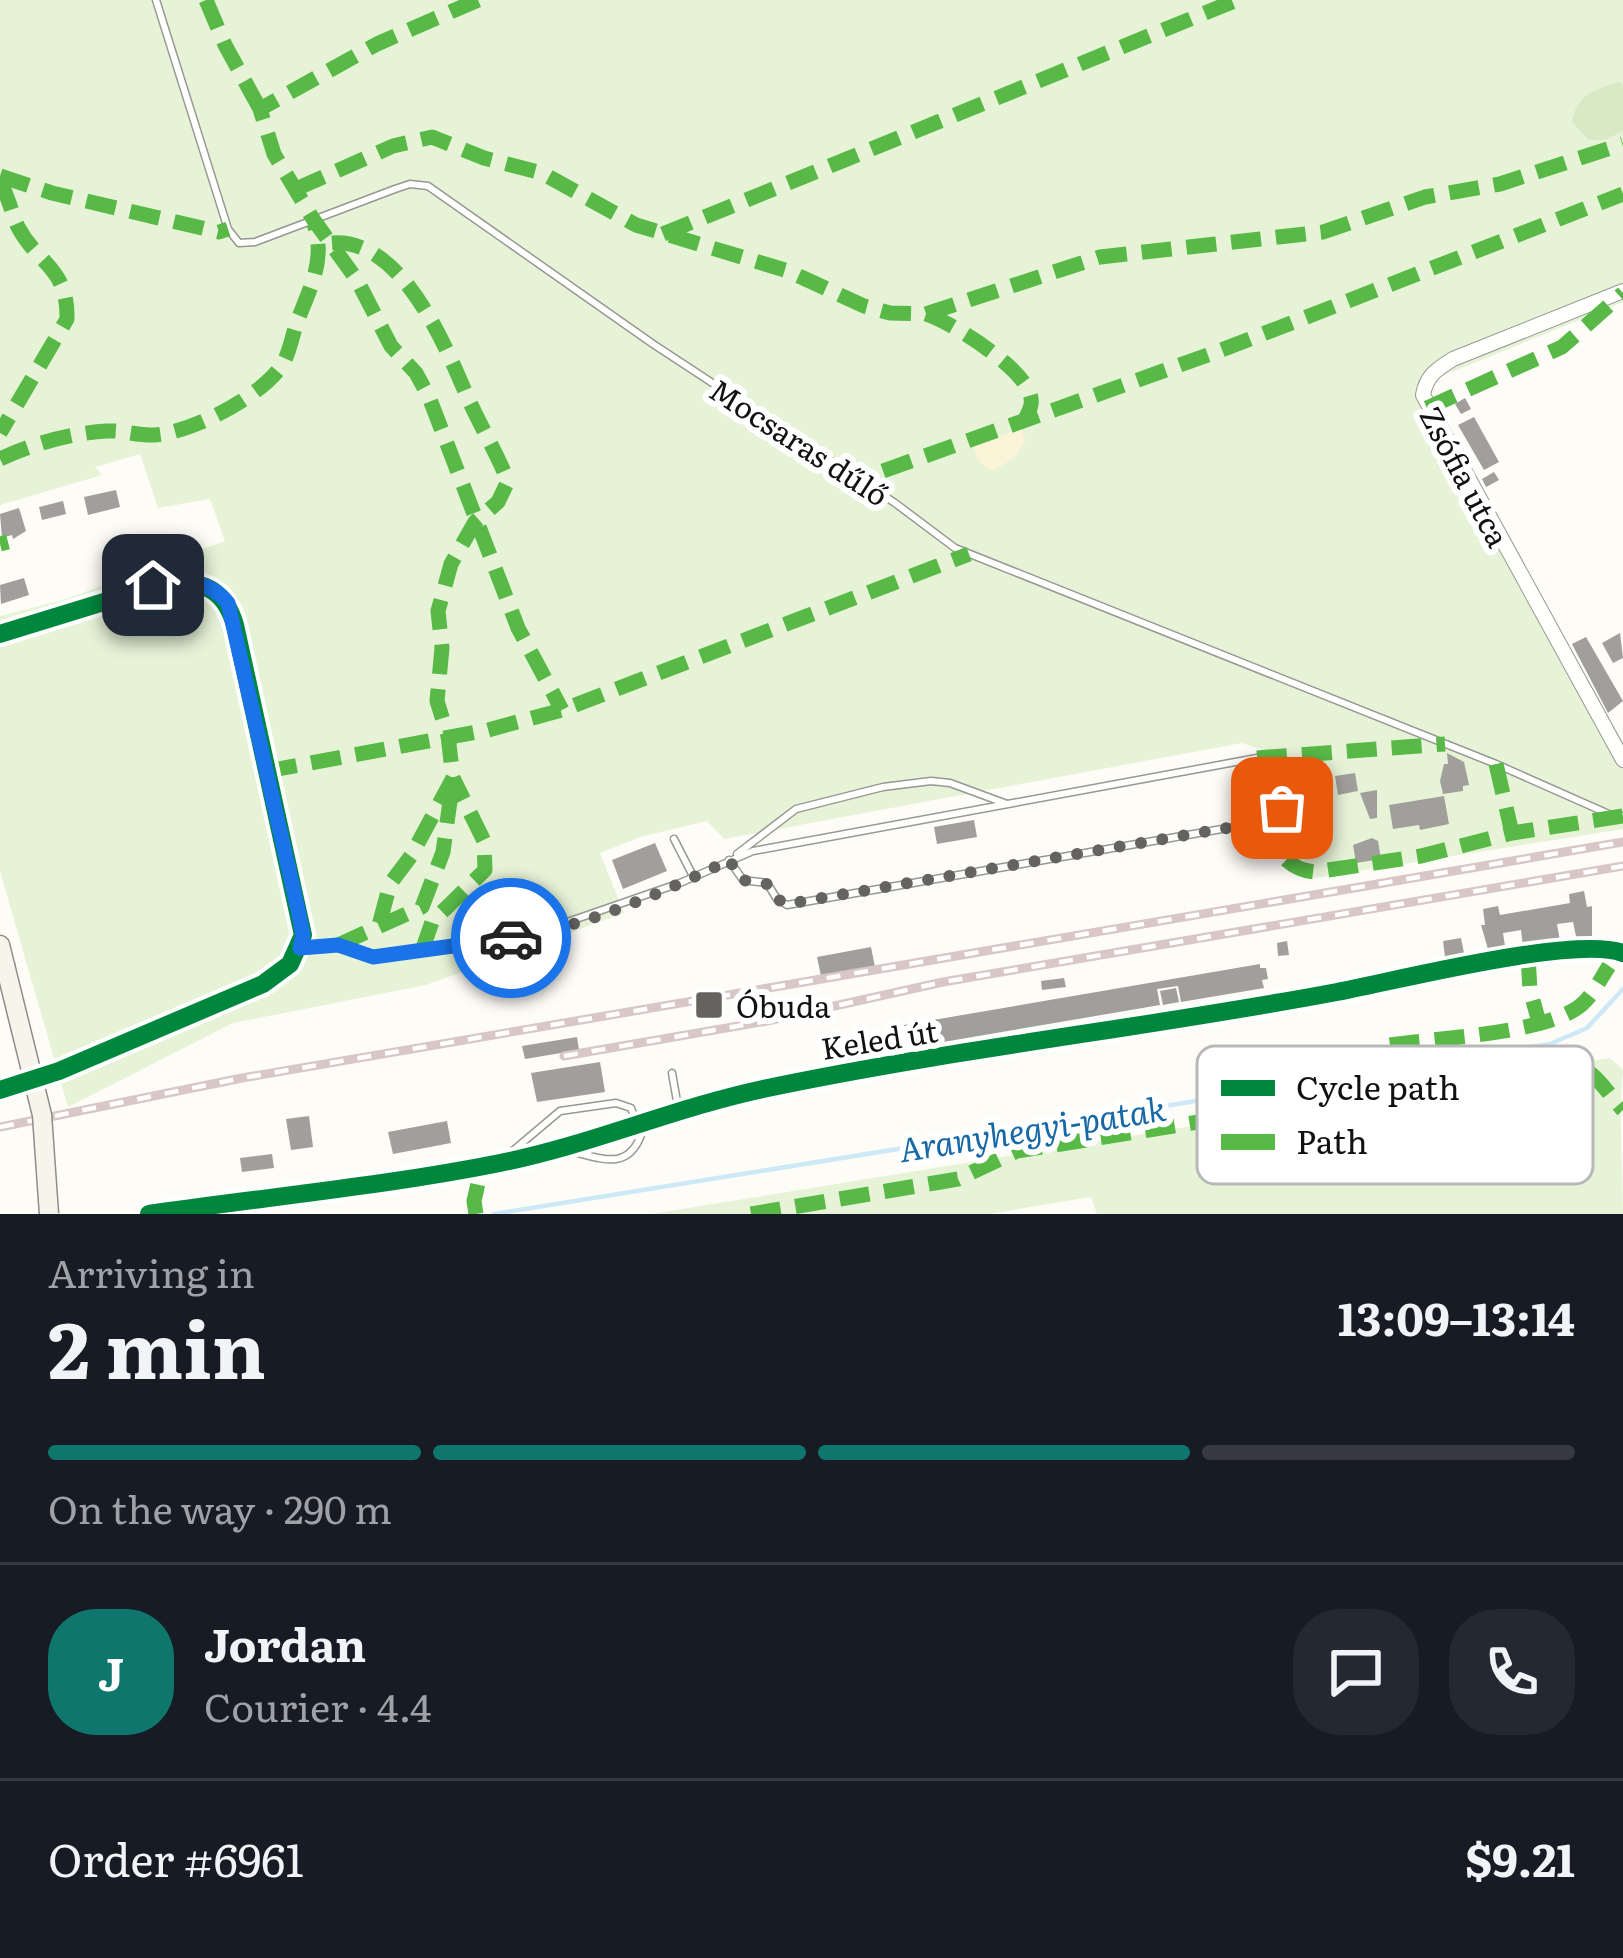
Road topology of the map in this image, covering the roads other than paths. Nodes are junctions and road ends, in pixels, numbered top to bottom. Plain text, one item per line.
1 (156, 0) edge
2 (1623, 291) edge
3 (0, 636) edge
4 (1623, 760) edge
5 (1009, 805) junction
6 (1623, 816) edge
7 (674, 838) dead end
8 (729, 860) junction
9 (694, 878) junction
10 (0, 945) edge
11 (300, 948) junction
12 (1622, 953) edge
13 (672, 1073) dead end
14 (0, 1090) edge
15 (678, 1111) junction
16 (639, 1124) junction
17 (559, 1150) junction
18 (494, 1164) junction
19 (49, 1214) edge
20 (149, 1214) edge

1 - 6 lane, Mocsaras dűlő
2 - 4 street, Zsófia utca
3 - 11 street
5 - 8 lane
5 - 8 lane
5 - 8 lane
7 - 9 lane
8 - 9 lane
9 - 11 lane
10 - 19 street, bridge
11 - 14 street
12 - 15 street, Keled út
13 - 15 lane
15 - 16 street, Keled út
16 - 17 street, Keled út
16 - 17 lane
16 - 18 lane
17 - 18 street, Keled út
18 - 20 street, Keled út

